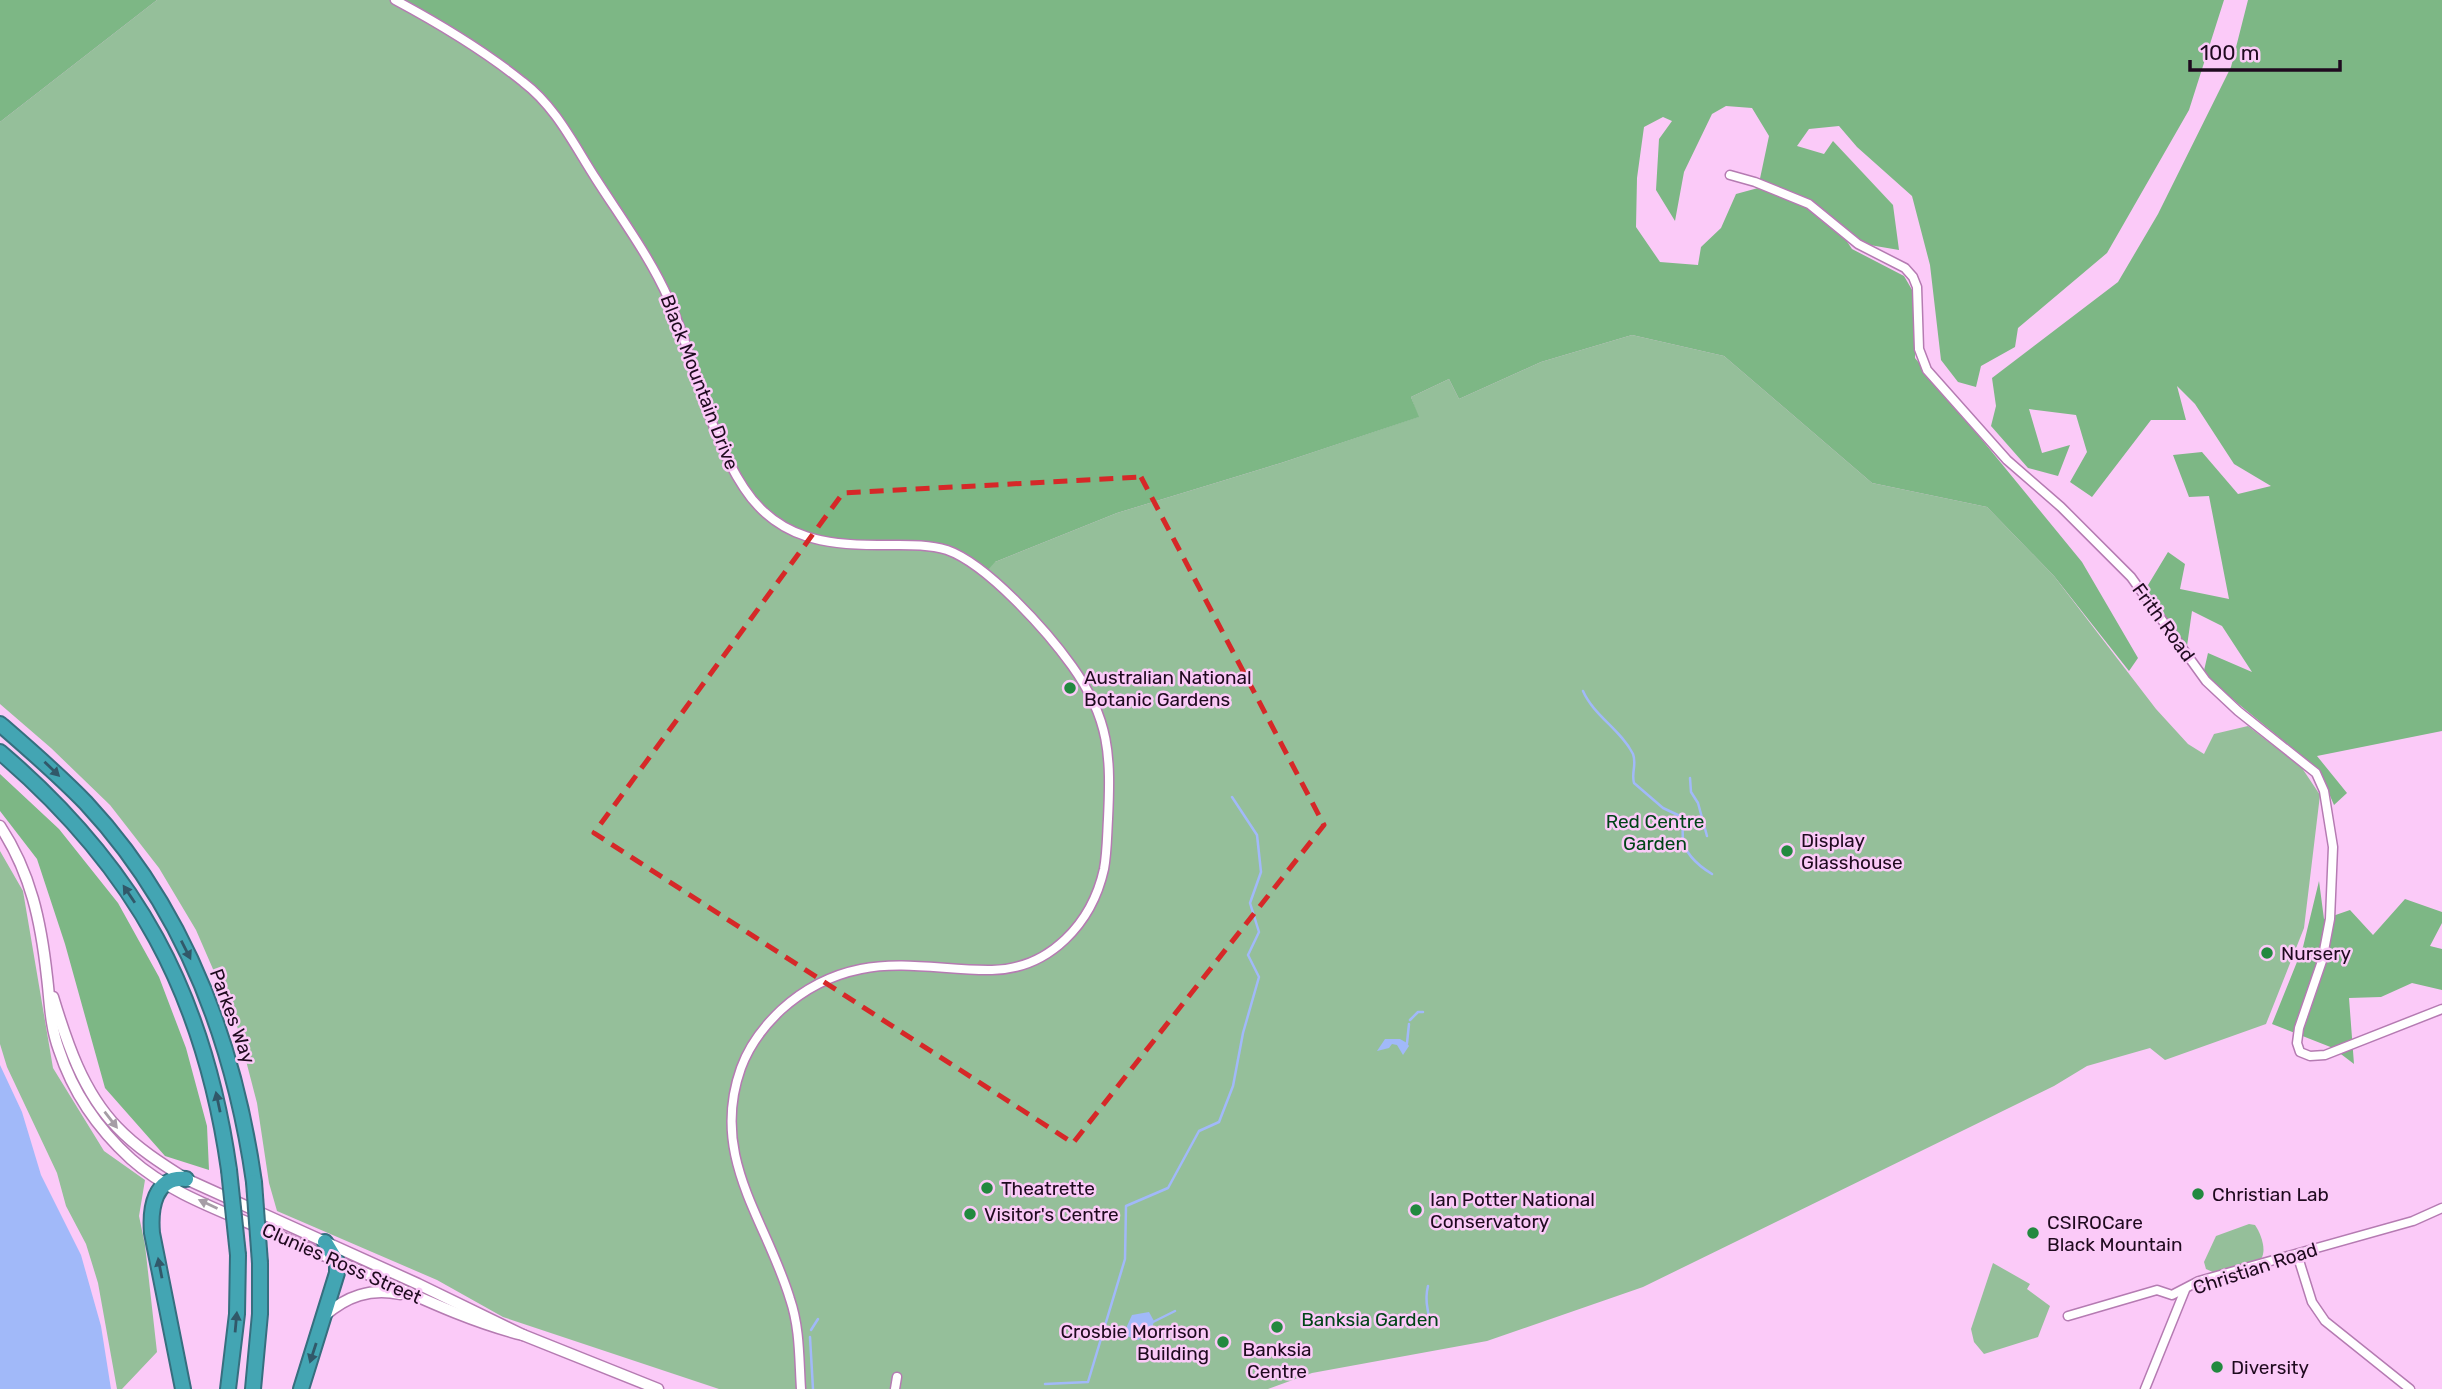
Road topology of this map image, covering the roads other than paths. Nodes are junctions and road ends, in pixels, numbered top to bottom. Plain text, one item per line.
1 (395, 0) edge
2 (1730, 175) dead end
3 (0, 724) edge
4 (0, 752) edge
5 (0, 827) edge
6 (47, 980) junction
7 (2442, 1009) edge
8 (186, 1179) junction
9 (166, 1183) junction
10 (2442, 1208) edge
11 (325, 1242) junction
12 (2297, 1254) junction
13 (337, 1262) junction
14 (2185, 1290) junction
15 (418, 1297) junction
16 (2068, 1316) dead end
17 (324, 1317) junction
18 (523, 1335) junction
19 (897, 1377) dead end
20 (800, 1388) edge
21 (183, 1389) edge
22 (228, 1389) edge
23 (253, 1389) edge
24 (301, 1389) edge
25 (658, 1389) edge
26 (895, 1389) edge
27 (2145, 1389) edge
28 (2410, 1389) edge

1 - 20 street, Black Mountain Drive
2 - 7 street, Frith Road
3 -> 23 highway, Parkes Way, bridge
22 -> 4 highway, Parkes Way, bridge
5 - 6 street
6 -> 8 street, Clunies Ross Street
6 - 9 street, Clunies Ross Street
8 - 9 highway
8 - 11 street, Clunies Ross Street
13 -> 9 street, Clunies Ross Street
21 -> 9 highway
10 - 12 street, Christian Road
11 - 13 highway
11 - 18 street, Clunies Ross Street
12 - 14 street, Christian Road
12 - 28 street
13 - 15 street, Clunies Ross Street
13 - 17 highway
14 - 16 street, Christian Road
14 - 27 street
15 - 17 street
15 - 18 street, Clunies Ross Street
17 -> 24 highway
18 - 25 street, Clunies Ross Street
19 - 26 street

